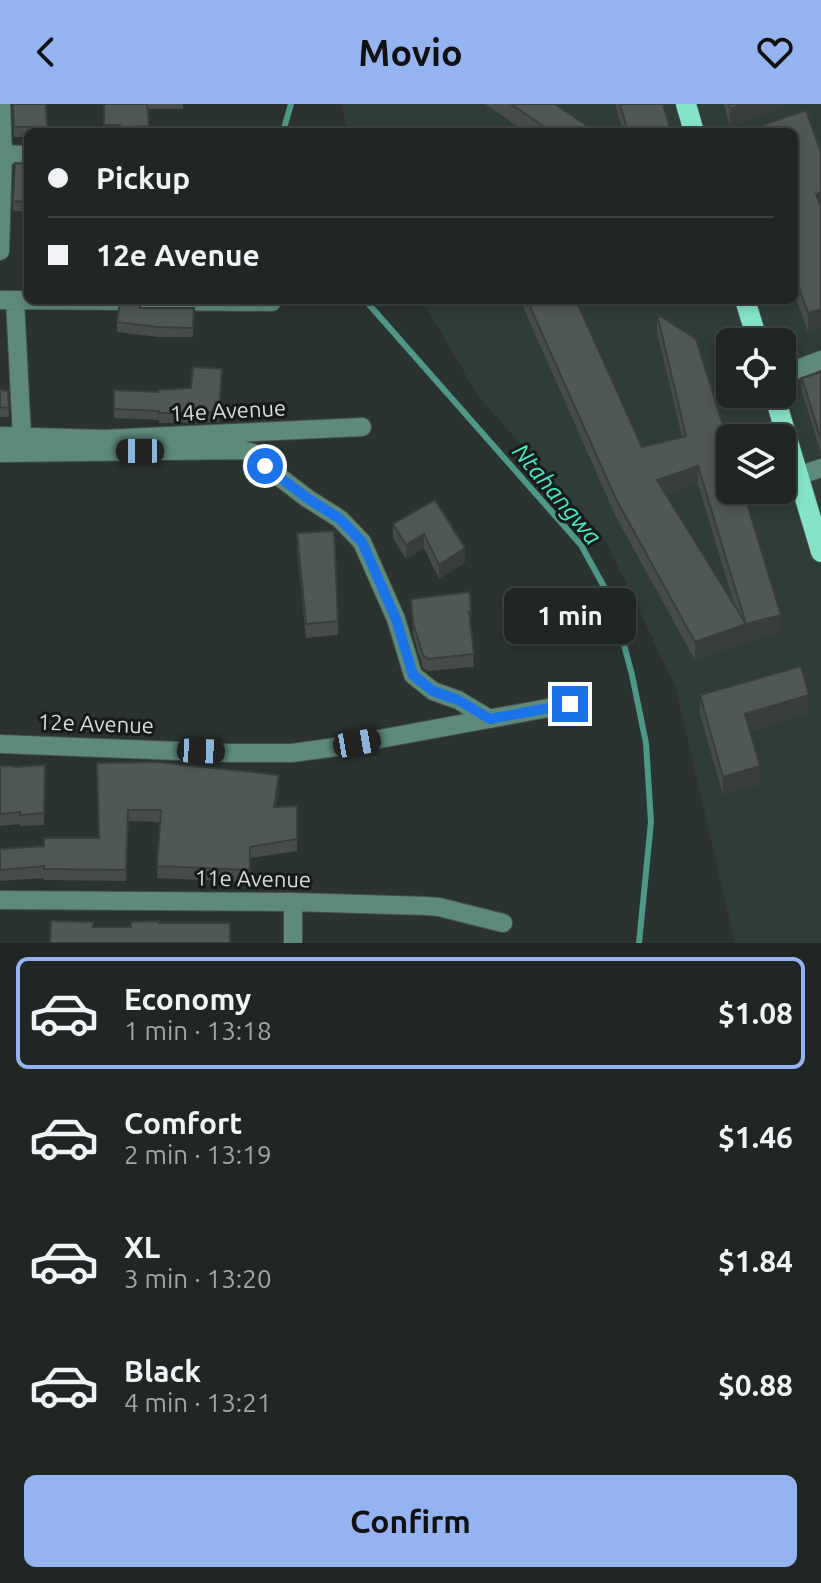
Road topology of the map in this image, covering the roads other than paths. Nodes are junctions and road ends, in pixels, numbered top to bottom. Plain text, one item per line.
1 (1, 104) edge
2 (686, 104) edge
3 (693, 128) edge
4 (2, 154) edge
5 (24, 155) edge
6 (0, 251) edge
7 (7, 300) edge
8 (746, 304) edge
9 (754, 328) edge
10 (821, 360) edge
11 (796, 370) edge
12 (778, 408) edge
13 (362, 427) dead end
14 (0, 436) edge
15 (22, 437) junction
16 (0, 453) edge
17 (821, 468) edge
18 (798, 476) junction
19 (821, 552) edge
20 (570, 704) dead end
21 (490, 719) junction
22 (0, 744) edge
23 (0, 900) edge
24 (293, 902) junction
25 (503, 923) dead end
26 (293, 943) edge

1 - 4 street
2 - 3 main road
4 - 5 street
4 - 6 street
7 - 15 street
8 - 9 main road
10 - 11 street
12 - 18 main road
13 - 15 street, 14e Avenue
14 - 15 street, 14e Avenue
16 - 21 street
17 - 18 street
18 - 19 main road
20 - 21 street, 12e Avenue
21 - 22 street, 12e Avenue
23 - 24 street, 11e Avenue
24 - 25 street, 11e Avenue
24 - 26 street

